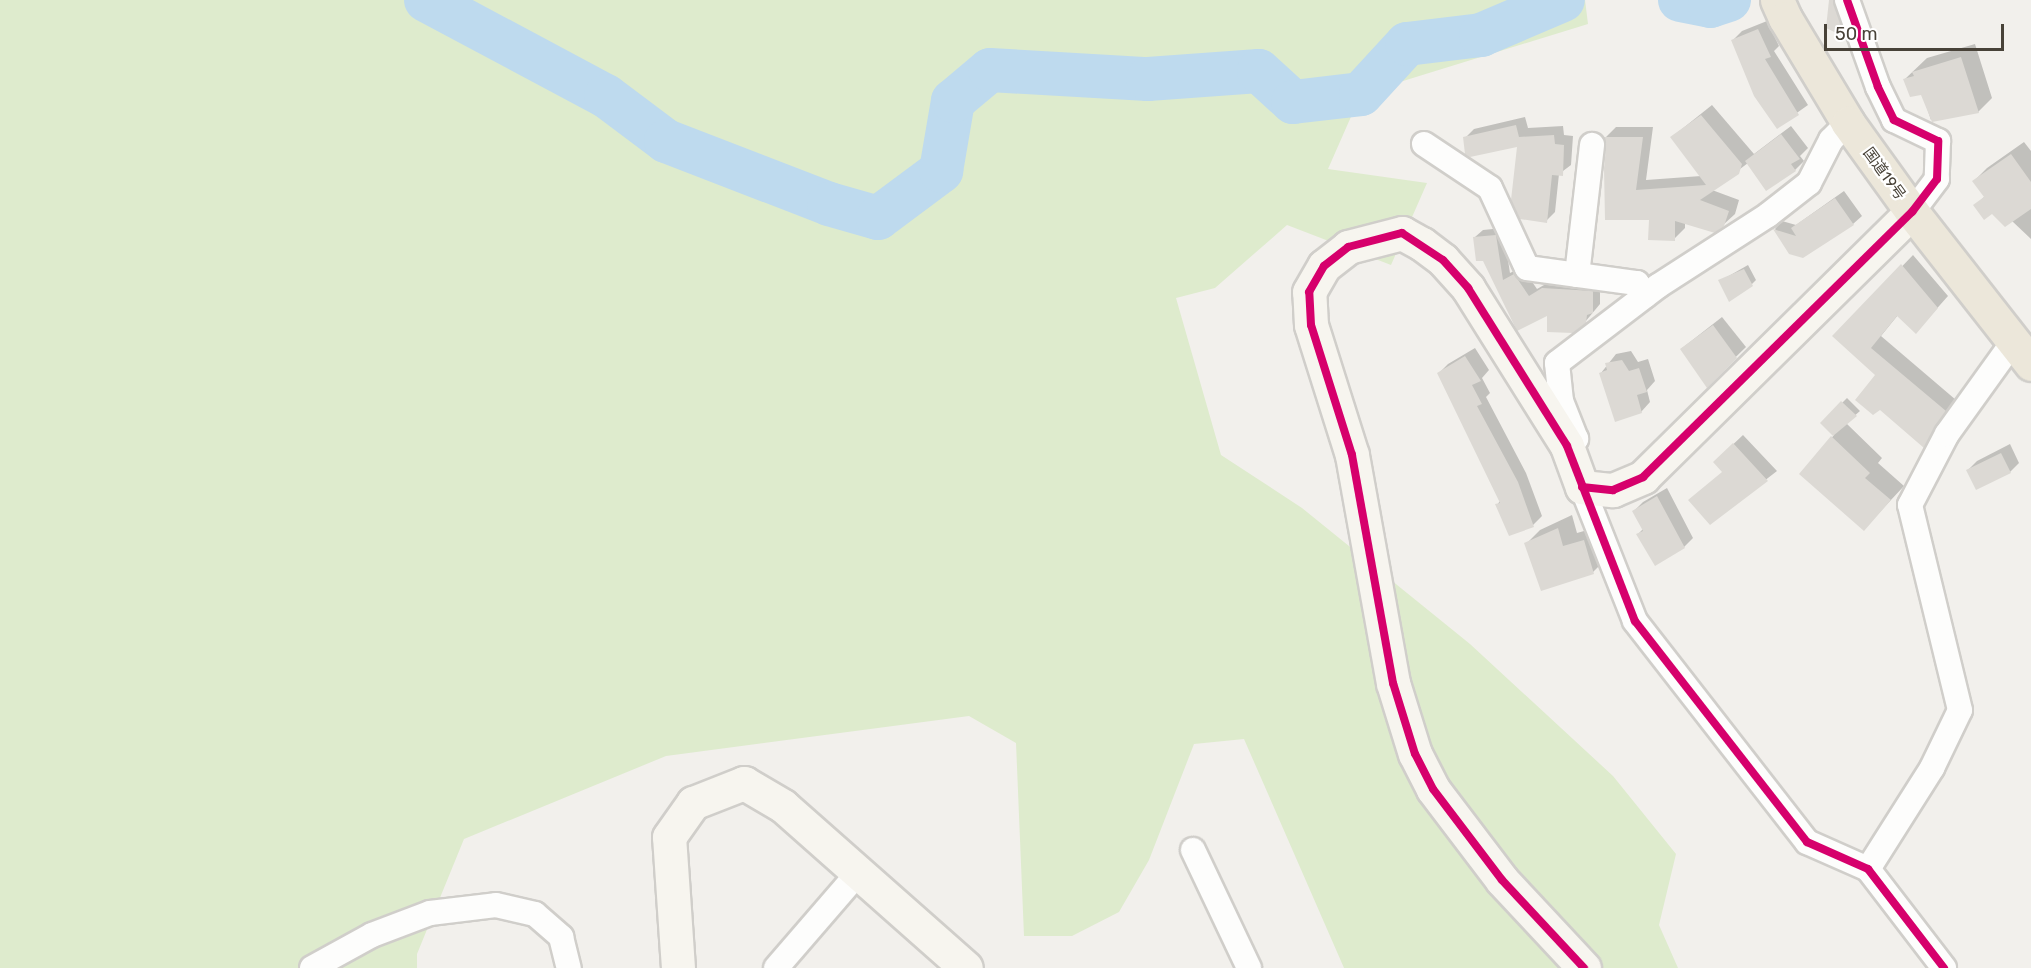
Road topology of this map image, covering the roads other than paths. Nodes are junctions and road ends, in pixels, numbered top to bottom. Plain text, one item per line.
1 (1847, 0) edge
2 (1781, 9) edge
3 (1848, 123) junction
4 (1424, 144) dead end
5 (1592, 145) dead end
6 (1912, 212) junction
7 (1577, 275) junction
8 (1645, 296) junction
9 (2022, 353) edge
10 (1567, 446) junction
11 (1582, 487) junction
12 (1193, 850) dead end
13 (1868, 869) junction
14 (858, 873) junction
15 (312, 968) edge
16 (569, 968) edge
17 (678, 968) edge
18 (776, 968) edge
19 (966, 968) edge
20 (1249, 968) edge
21 (1584, 968) edge
22 (1944, 968) edge

1 - 6 street
2 - 3 highway, 国道19号
3 - 6 highway, 国道19号
3 - 8 street
4 - 7 street
5 - 7 street
6 - 9 highway, 国道19号
6 - 11 street
7 - 8 street
8 - 10 street
9 - 13 street
10 - 11 street
10 - 21 street
11 - 13 street
12 - 20 street
13 - 22 street
14 - 17 street
14 - 18 street
14 - 19 street
15 - 16 street

